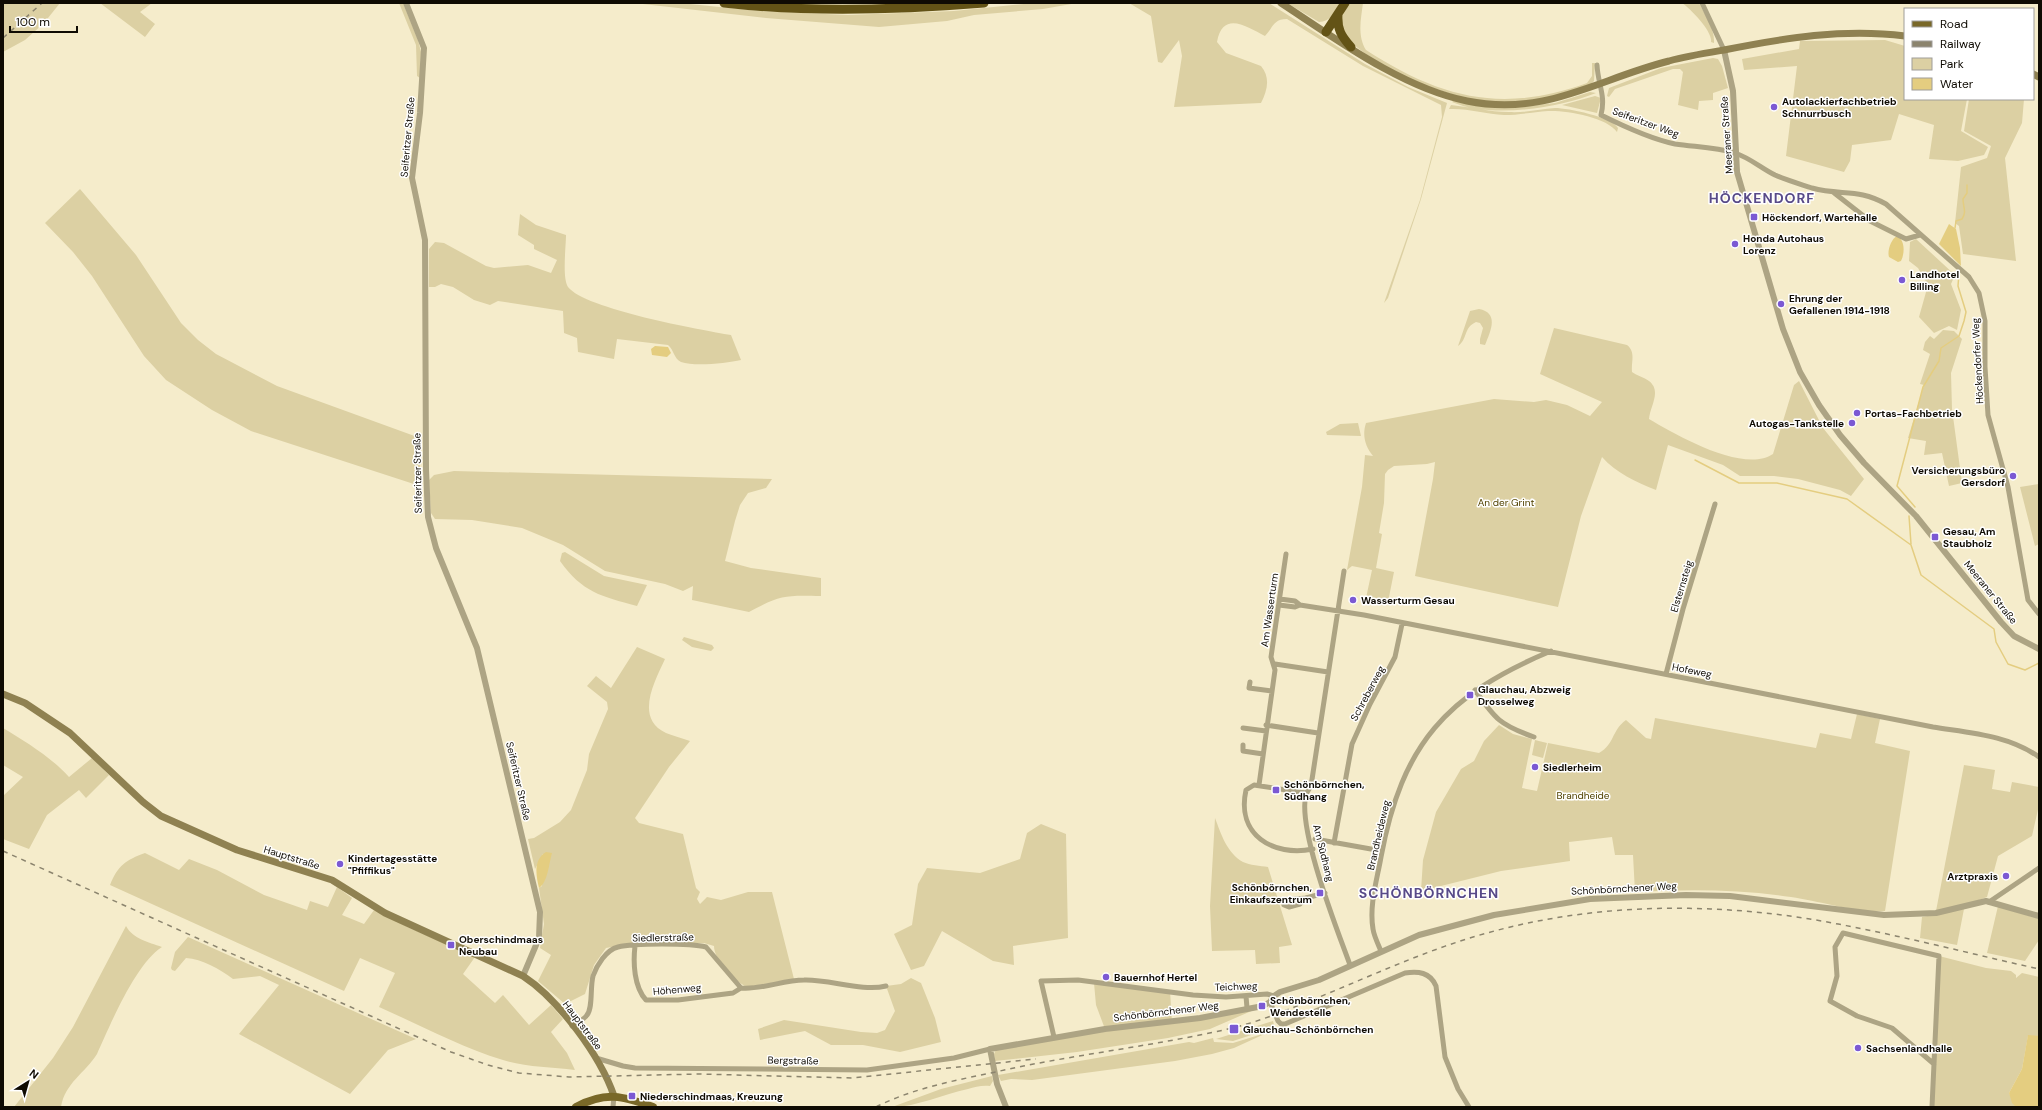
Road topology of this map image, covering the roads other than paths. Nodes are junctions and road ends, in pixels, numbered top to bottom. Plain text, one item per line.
1 (406, 3) edge
2 (724, 3) edge
3 (984, 3) edge
4 (1281, 3) edge
5 (1345, 3) edge
6 (1702, 3) edge
7 (1338, 14) junction
8 (1326, 32) junction
9 (1904, 36) edge
10 (1351, 47) junction
11 (1724, 50) junction
12 (1597, 65) dead end
13 (1600, 85) junction
14 (1736, 154) junction
15 (1833, 192) junction
16 (1920, 235) junction
17 (1715, 504) dead end
18 (1286, 554) dead end
19 (1344, 571) dead end
20 (1280, 602) junction
21 (1337, 611) junction
22 (2039, 614) edge
23 (1402, 624) junction
24 (2039, 649) edge
25 (1551, 652) junction
26 (1275, 664) junction
27 (1328, 672) junction
28 (1666, 674) junction
29 (1250, 682) dead end
30 (1475, 690) junction
31 (1272, 691) junction
32 (3, 694) edge
33 (1243, 728) dead end
34 (1266, 728) junction
35 (1318, 733) junction
36 (1534, 737) dead end
37 (1243, 745) dead end
38 (1263, 754) junction
39 (2039, 757) edge
40 (1259, 785) junction
41 (1306, 793) junction
42 (1316, 839) dead end
43 (1334, 843) junction
44 (1313, 849) junction
45 (1382, 851) junction
46 (2039, 868) edge
47 (1325, 893) junction
48 (1306, 898) dead end
49 (1989, 902) junction
50 (2039, 916) edge
51 (635, 946) junction
52 (1381, 952) junction
53 (1350, 965) junction
54 (523, 976) junction
55 (884, 986) dead end
56 (741, 988) junction
57 (1246, 996) junction
58 (1272, 999) junction
59 (1247, 1008) junction
60 (572, 1026) junction
61 (1054, 1037) junction
62 (990, 1050) junction
63 (596, 1058) junction
64 (1934, 1064) junction
65 (614, 1096) junction
66 (576, 1107) edge
67 (613, 1107) edge
68 (653, 1107) edge
69 (1006, 1107) edge
70 (1469, 1107) edge
71 (1932, 1107) edge

1 - 54 street, Seiferitzer Straße
2 - 3 highway
4 - 8 main road
5 - 7 highway
6 - 11 street, Meeraner Straße
7 - 8 highway
7 - 10 highway
8 - 10 main road
9 - 11 main road
10 - 13 main road
11 - 13 main road
11 - 14 street, Meeraner Straße
12 - 13 street, Seiferitzer Weg
13 - 14 street, Seiferitzer Weg
14 - 15 street, Höckendorfer Weg
14 - 24 street, Meeraner Straße
15 - 16 street, Höckendorfer Weg
15 - 16 street
16 - 22 street, Höckendorfer Weg
17 - 28 street, Elsternsteig
18 - 20 street, Am Wasserturm
19 - 21 street, Am Südhang
20 - 21 street
20 - 26 street, Am Wasserturm
21 - 23 street, Hofeweg
21 - 27 street, Am Südhang
23 - 25 street, Hofeweg
23 - 43 street, Schreberweg
25 - 28 street, Hofeweg
25 - 30 street, Brandheideweg
26 - 27 street
26 - 31 street, Am Wasserturm
27 - 35 street, Am Südhang
28 - 39 street, Hofeweg
29 - 31 street
30 - 36 street
30 - 45 street, Brandheideweg
31 - 34 street, Am Wasserturm
32 - 54 main road, Hauptstraße
33 - 34 street
34 - 35 street
34 - 38 street, Am Wasserturm
35 - 41 street, Am Südhang
37 - 38 street
38 - 40 street, Am Wasserturm
40 - 41 street
40 - 44 street
41 - 44 street, Am Südhang
42 - 43 street
43 - 45 street
44 - 47 street, Am Südhang
45 - 52 street, Brandheideweg
46 - 49 street
47 - 48 street, Am Südhang
47 - 53 street, Am Südhang
49 - 50 street, Schönbörnchener Weg
49 - 52 street, Schönbörnchener Weg
51 - 56 street, Siedlerstraße
51 - 56 street, Höhenweg
51 - 60 street, Siedlerstraße
52 - 53 street, Schönbörnchener Weg
53 - 58 street, Schönbörnchener Weg
54 - 60 main road, Hauptstraße
55 - 56 street
57 - 58 street, Teichweg
57 - 59 street
57 - 61 street, Teichweg
58 - 59 street, Schönbörnchener Weg
58 - 70 street
59 - 61 street, Schönbörnchener Weg
60 - 63 main road, Hauptstraße
61 - 62 street, Schönbörnchener Weg
62 - 63 street, Bergstraße
62 - 69 street
63 - 65 main road, Hauptstraße
64 - 64 street
64 - 71 street
65 - 66 main road
65 - 67 street
65 - 68 main road

